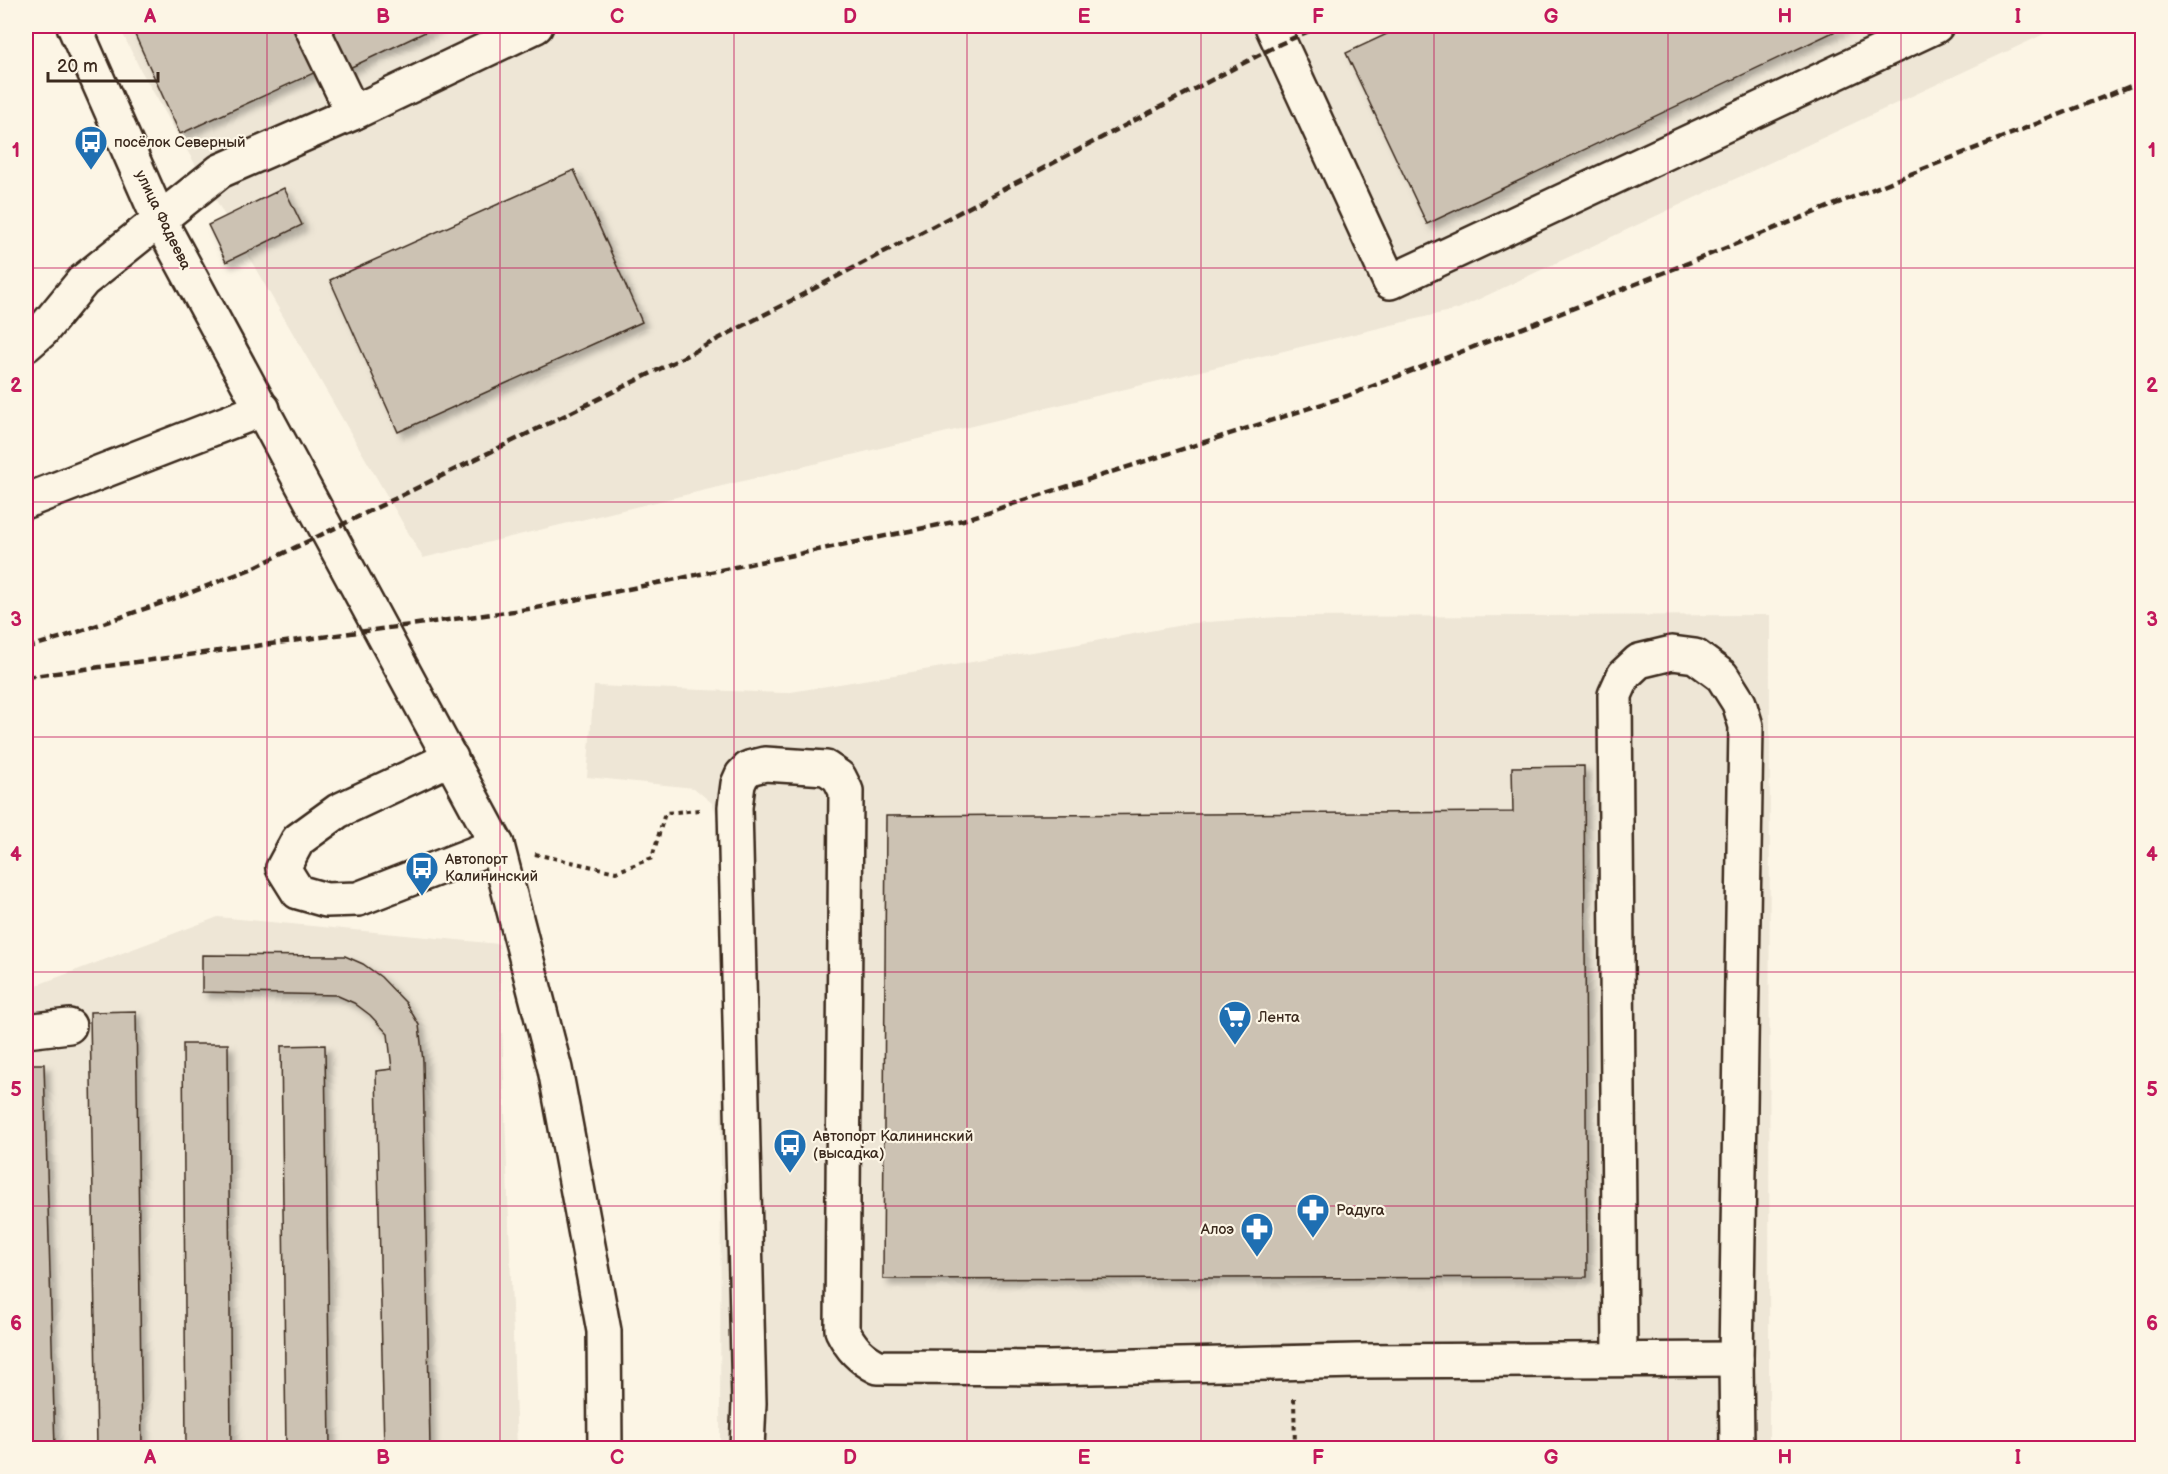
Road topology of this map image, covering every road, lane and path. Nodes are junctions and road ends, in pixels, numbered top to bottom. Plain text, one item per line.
1 (74, 26) edge
2 (311, 26) edge
3 (536, 26) edge
4 (1272, 26) edge
5 (1936, 26) edge
6 (353, 113) junction
7 (159, 219) junction
8 (26, 345) edge
9 (263, 409) junction
10 (26, 501) edge
11 (451, 758) junction
12 (665, 813) dead end
13 (497, 845) junction
14 (69, 1026) dead end
15 (26, 1031) edge
16 (1620, 1358) junction
17 (1736, 1359) junction
18 (1294, 1363) junction
19 (605, 1449) edge
20 (747, 1449) edge
21 (1295, 1449) edge
22 (1737, 1449) edge

1 - 7 street, улица Фадеева
2 - 6 street
3 - 6 street
4 - 5 street
6 - 7 street
7 - 8 street
7 - 9 street, улица Фадеева
9 - 10 street
9 - 11 street, улица Фадеева
11 - 13 street, улица Фадеева
11 - 13 street
12 - 13 path
13 - 19 street, улица Фадеева
14 - 15 street
16 - 17 street
16 - 17 street
16 - 18 street
17 - 22 street
18 - 20 street
18 - 21 path

